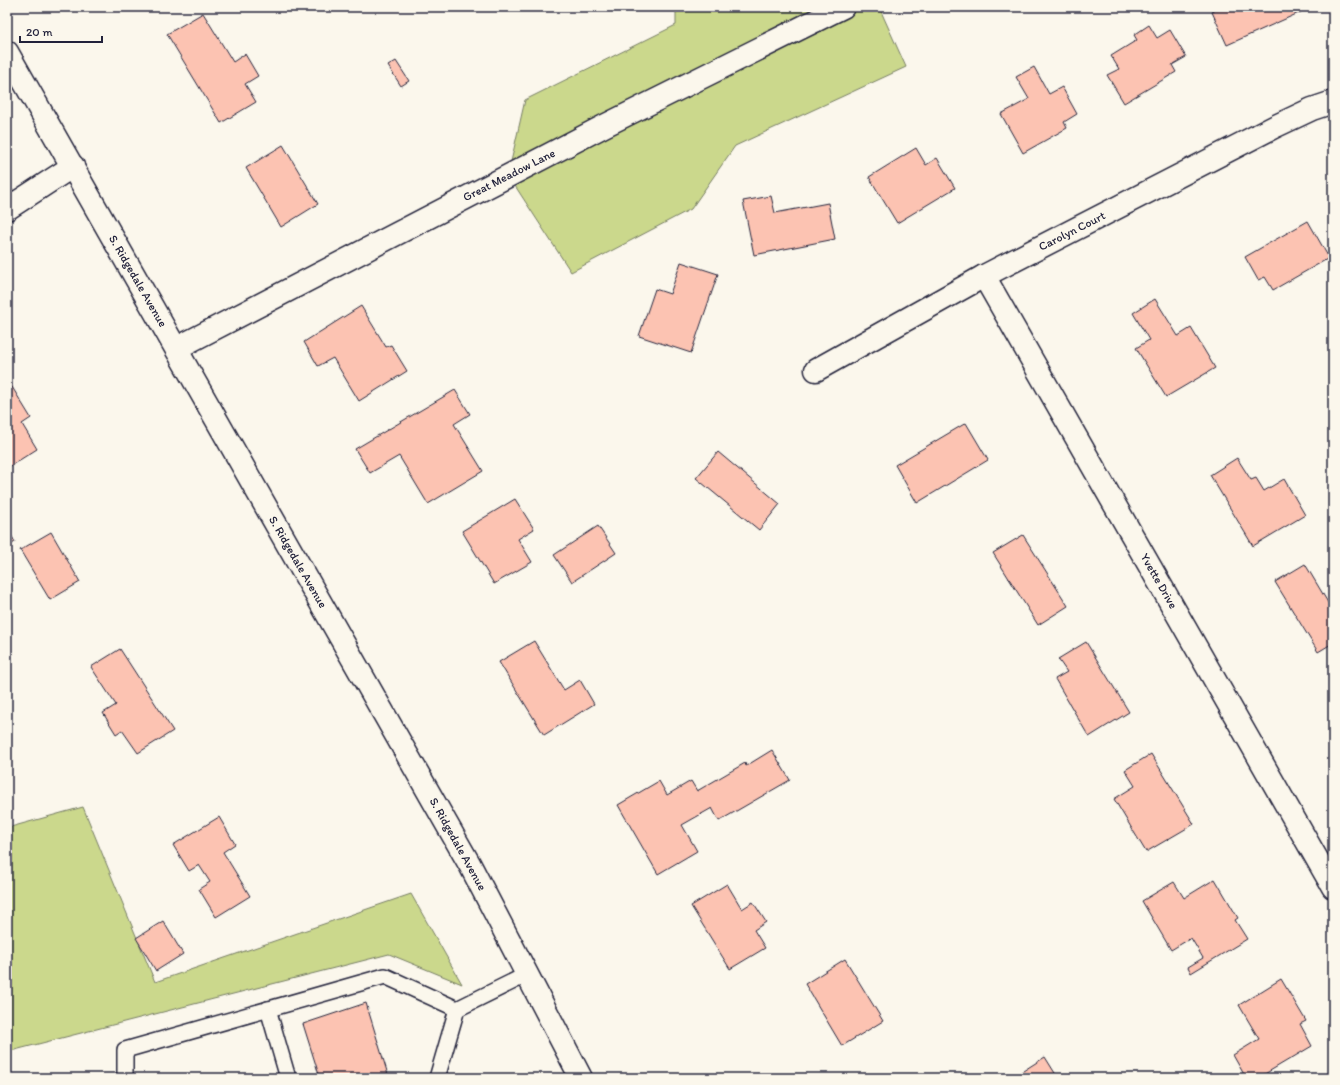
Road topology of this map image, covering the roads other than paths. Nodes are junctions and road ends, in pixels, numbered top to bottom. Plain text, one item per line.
1 (843, 7) edge
2 (7, 52) edge
3 (1333, 102) edge
4 (72, 166) junction
5 (7, 209) edge
6 (984, 276) junction
7 (176, 348) junction
8 (816, 370) dead end
9 (1333, 887) edge
10 (526, 975) junction
11 (268, 1009) junction
12 (457, 1009) junction
13 (125, 1078) edge
14 (288, 1078) edge
15 (436, 1078) edge
16 (581, 1078) edge

1 - 7 street, Great Meadow Lane
2 - 4 street, S. Ridgedale Avenue
3 - 6 street, Carolyn Court
4 - 5 street
4 - 7 street, S. Ridgedale Avenue
6 - 8 street, Carolyn Court
6 - 9 street, Yvette Drive
7 - 10 street, S. Ridgedale Avenue
10 - 12 lane
10 - 16 street, S. Ridgedale Avenue
11 - 12 lane
11 - 13 lane
11 - 14 lane
12 - 15 lane

